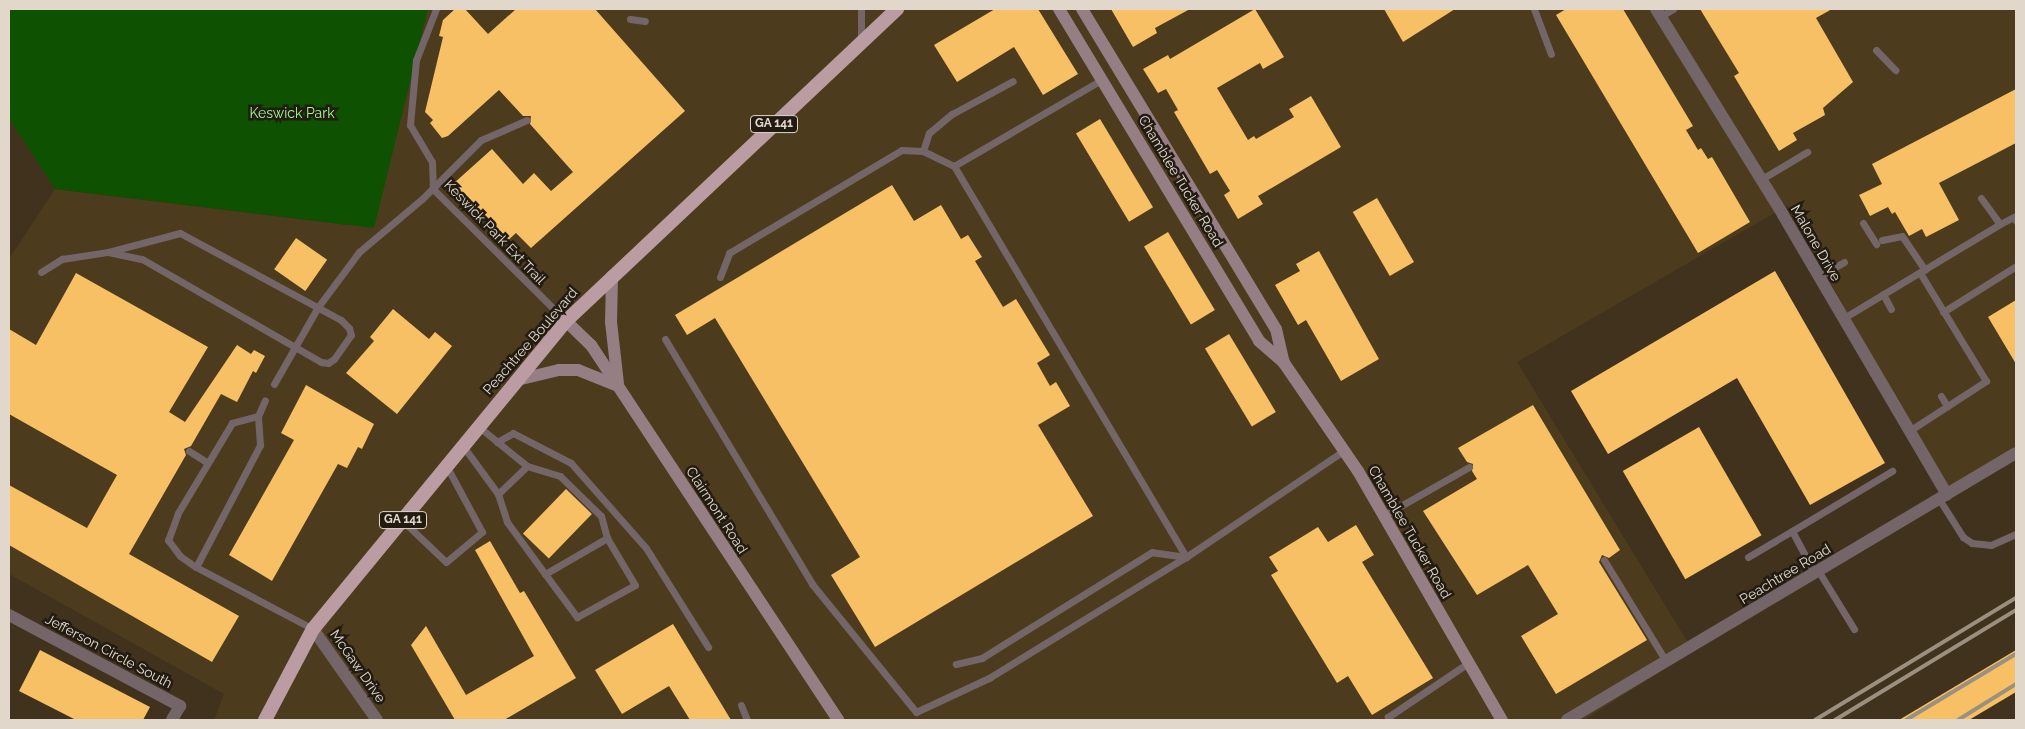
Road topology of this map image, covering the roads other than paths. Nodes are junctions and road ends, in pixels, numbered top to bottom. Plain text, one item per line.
1 (436, 9) edge
2 (861, 9) edge
3 (897, 9) edge
4 (1059, 9) edge
5 (1082, 9) edge
6 (1534, 9) edge
7 (1673, 9) edge
8 (1658, 12) edge
9 (630, 19) dead end
10 (645, 21) dead end
11 (861, 42) junction
12 (1876, 50) dead end
13 (1551, 54) dead end
14 (1895, 70) dead end
15 (1101, 80) junction
16 (1013, 81) dead end
17 (527, 120) dead end
18 (923, 151) junction
19 (1807, 152) dead end
20 (954, 166) junction
21 (1759, 180) junction
22 (433, 189) junction
23 (1981, 198) dead end
24 (2016, 221) edge
25 (1863, 223) dead end
26 (2000, 224) junction
27 (108, 252) junction
28 (1844, 262) dead end
29 (2016, 266) edge
30 (41, 272) dead end
31 (1922, 272) junction
32 (612, 276) junction
33 (720, 277) dead end
34 (1817, 277) junction
35 (1883, 294) junction
36 (318, 307) junction
37 (1891, 309) dead end
38 (1943, 312) junction
39 (1842, 319) junction
40 (566, 321) junction
41 (665, 339) dead end
42 (293, 348) junction
43 (1284, 363) junction
44 (517, 380) junction
45 (274, 384) dead end
46 (620, 388) junction
47 (1941, 396) dead end
48 (266, 400) dead end
49 (1947, 406) junction
50 (258, 416) junction
51 (479, 426) junction
52 (1910, 431) junction
53 (497, 442) junction
54 (463, 446) junction
55 (188, 450) dead end
56 (1343, 451) junction
57 (2016, 452) edge
58 (208, 463) junction
59 (527, 466) junction
60 (446, 467) junction
61 (1469, 467) dead end
62 (1892, 471) dead end
63 (498, 494) junction
64 (1943, 496) junction
65 (1383, 516) junction
66 (403, 521) junction
67 (1792, 531) junction
68 (2016, 534) edge
69 (607, 538) junction
70 (1186, 557) junction
71 (1748, 557) dead end
72 (1604, 560) dead end
73 (196, 567) junction
74 (1817, 573) junction
75 (545, 574) junction
76 (9, 615) edge
77 (313, 629) junction
78 (1854, 629) dead end
79 (708, 648) dead end
80 (1666, 661) junction
81 (1468, 663) junction
82 (956, 664) dead end
83 (741, 705) dead end
84 (172, 720) edge
85 (265, 720) edge
86 (377, 720) edge
87 (747, 720) edge
88 (838, 720) edge
89 (1390, 720) edge
90 (1502, 720) edge
91 (1567, 720) edge

1 - 22 lane, Keswick Park Ext Trail
2 - 11 lane
3 - 11 highway, Peachtree Boulevard / GA 141
4 - 15 main road, Chamblee Tucker Road
5 - 43 main road, Chamblee Tucker Road
6 - 13 lane
7 - 8 lane
8 - 21 street, Malone Drive
9 - 10 lane
11 - 32 highway, Peachtree Boulevard / GA 141
12 - 14 lane
15 - 20 lane
15 - 43 main road, Chamblee Tucker Road
16 - 18 lane
17 - 22 lane
18 - 20 lane
18 - 33 lane
19 - 21 lane
20 - 70 lane
21 - 34 street, Malone Drive
22 - 36 lane
22 - 40 lane, Keswick Park Ext Trail
23 - 26 lane
24 - 26 lane
25 - 31 lane
26 - 31 lane
27 - 30 lane
27 - 36 lane
27 - 42 lane
28 - 34 lane
29 - 38 lane
31 - 35 lane
31 - 38 lane
32 - 40 highway, Peachtree Boulevard / GA 141
32 - 46 main road
34 - 39 street, Malone Drive
35 - 37 lane
35 - 39 lane
36 - 42 lane
36 - 42 lane
38 - 49 lane
39 - 52 street, Malone Drive
40 - 44 highway, Peachtree Boulevard / GA 141
40 - 46 main road, Clairmont Road
41 - 70 lane
42 - 45 lane
43 - 56 main road, Chamblee Tucker Road
44 - 46 main road
44 - 51 highway, Peachtree Boulevard / GA 141
46 - 88 main road, Clairmont Road
47 - 49 lane
48 - 50 lane
49 - 52 lane
50 - 58 lane
50 - 73 lane
51 - 53 lane
51 - 54 highway, Peachtree Boulevard / GA 141
52 - 64 street, Malone Drive
53 - 59 lane
53 - 79 lane
54 - 60 highway, Peachtree Boulevard / GA 141
54 - 63 lane
55 - 58 lane
56 - 65 main road, Chamblee Tucker Road
56 - 70 lane
57 - 64 street, Peachtree Road
58 - 73 lane
59 - 63 lane
59 - 69 lane
60 - 66 highway, Peachtree Boulevard / GA 141
60 - 66 lane
61 - 65 lane
62 - 67 lane
63 - 75 lane
64 - 68 lane
64 - 74 street, Peachtree Road
65 - 81 main road, Chamblee Tucker Road
66 - 77 highway, Peachtree Boulevard / GA 141
67 - 71 lane
67 - 74 lane
69 - 75 lane
69 - 75 lane
70 - 82 lane
72 - 80 lane
73 - 77 lane
74 - 78 lane
74 - 80 street, Peachtree Road
76 - 84 street, Jefferson Circle South
77 - 85 highway, Peachtree Boulevard / GA 141
77 - 86 street, McGaw Drive
80 - 91 street, Peachtree Road
81 - 89 lane
81 - 90 main road, Chamblee Tucker Road
83 - 87 lane

